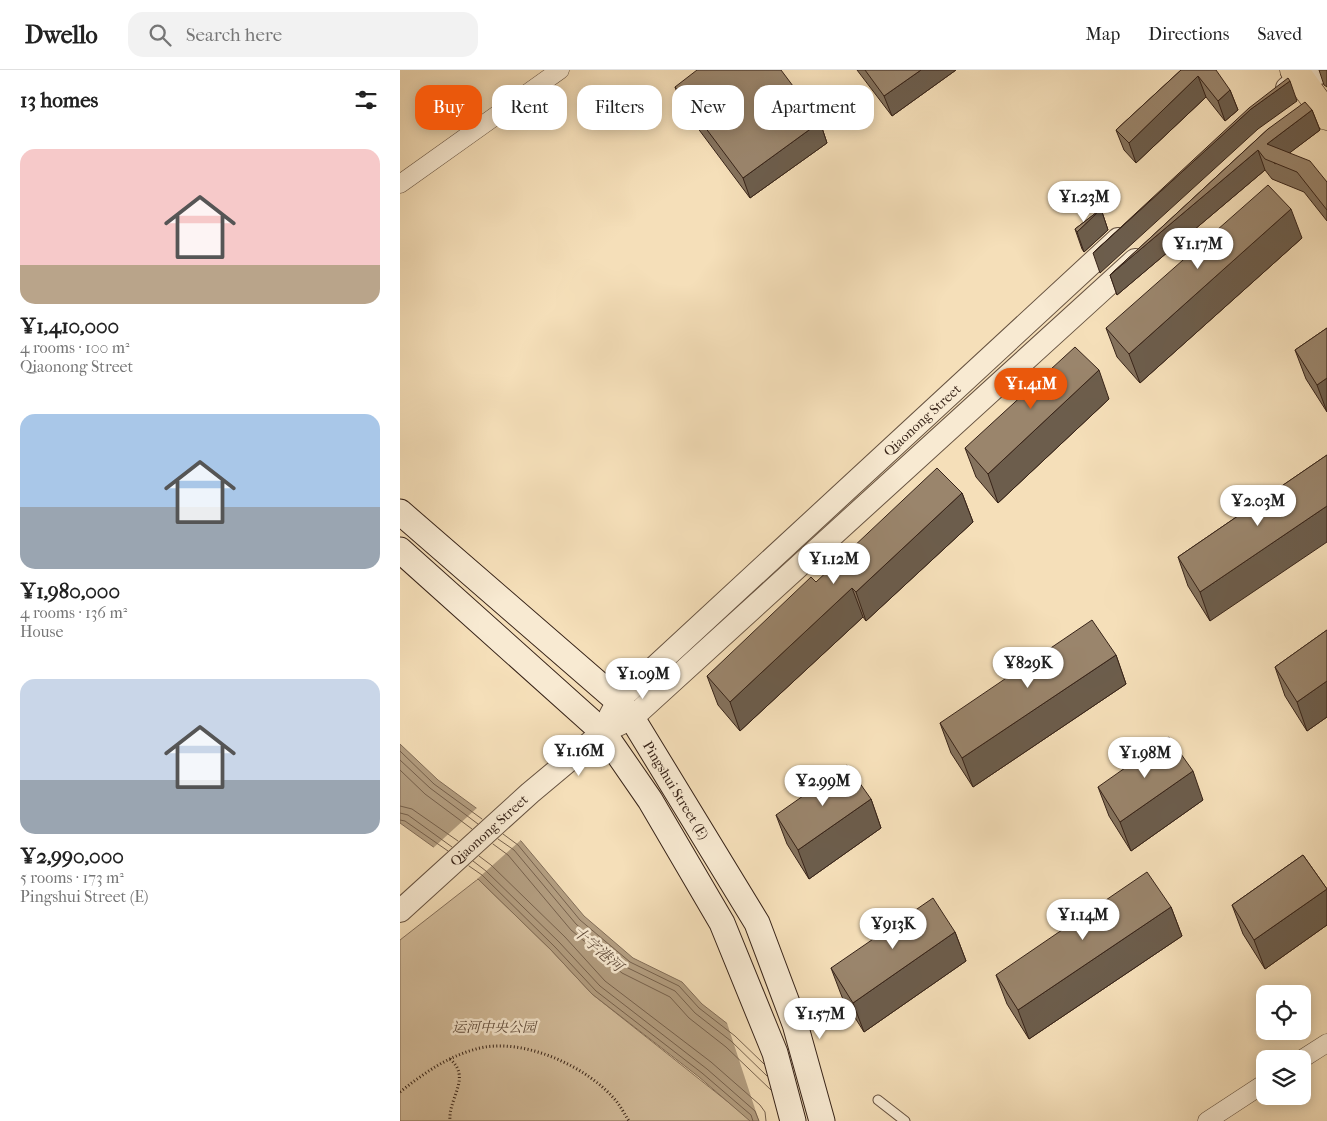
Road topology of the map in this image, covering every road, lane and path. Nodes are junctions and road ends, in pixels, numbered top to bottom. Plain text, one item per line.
1 (560, 70) edge
2 (1327, 71) edge
3 (1297, 74) edge
4 (1270, 101) edge
5 (1319, 108) edge
6 (400, 184) edge
7 (1134, 224) edge
8 (1149, 247) edge
9 (400, 512) edge
10 (400, 550) edge
11 (625, 710) junction
12 (603, 732) junction
13 (400, 912) edge
14 (1327, 1042) edge
15 (1311, 1053) edge
16 (450, 1058) junction
17 (1256, 1089) edge
18 (400, 1092) edge
19 (878, 1100) dead end
20 (450, 1121) edge
21 (629, 1121) edge
22 (793, 1121) edge
23 (822, 1121) edge
24 (905, 1121) edge
25 (1206, 1121) edge

1 - 6 street
2 - 3 street
3 - 4 street
3 - 5 main road
7 - 11 street, Qiaonong Street
8 - 11 street, Qiaonong Street
9 - 11 main road, Pingshui Street (E)
10 - 12 main road, Pingshui Street (E)
11 - 12 street, Qiaonong Street
11 - 23 main road, Pingshui Street (E)
12 - 13 street, Qiaonong Street
12 - 22 main road, Pingshui Street (E)
14 - 15 street
16 - 18 path
16 - 20 path
16 - 21 path
17 - 25 street
19 - 24 lane

